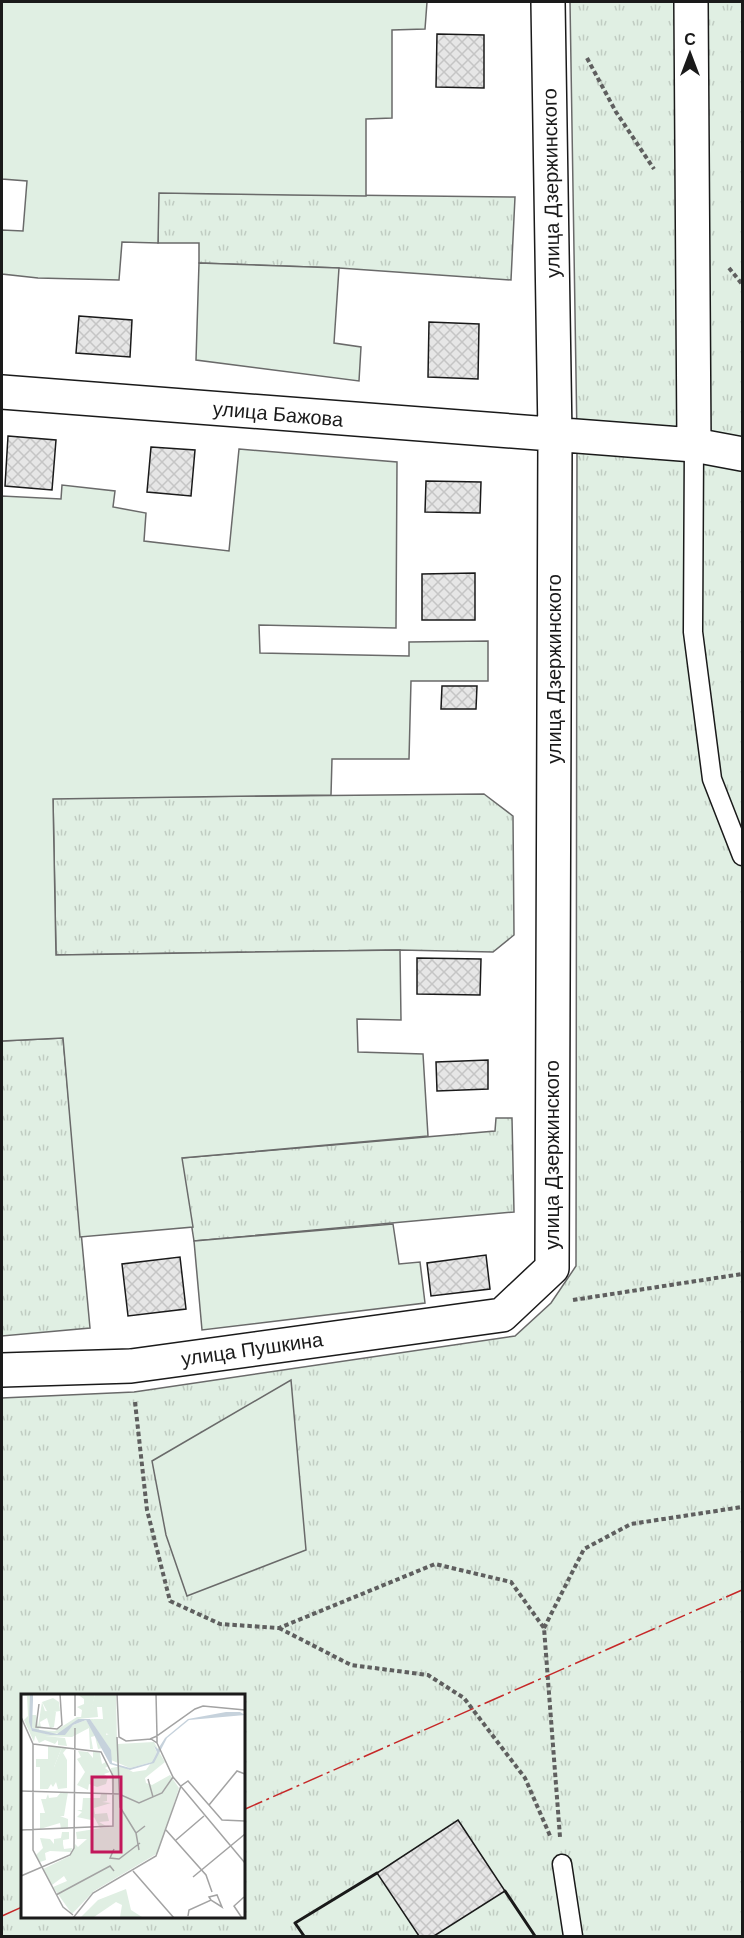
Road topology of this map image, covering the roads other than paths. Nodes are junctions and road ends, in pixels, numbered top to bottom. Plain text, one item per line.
1 (548, 2) edge
2 (691, 2) edge
3 (2, 392) edge
4 (555, 436) junction
5 (694, 445) junction
6 (742, 454) edge
7 (742, 856) edge
8 (502, 1315) joint
9 (2, 1370) edge
10 (562, 1864) road end
11 (573, 1936) edge

1 - 4 street, улица Дзержинского
2 - 5 street
3 - 4 street, улица Бажова
4 - 5 street, улица Бажова
4 - 8 street, улица Дзержинского
5 - 6 street, улица Бажова
5 - 7 lane
8 - 9 street, улица Пушкина
10 - 11 lane

